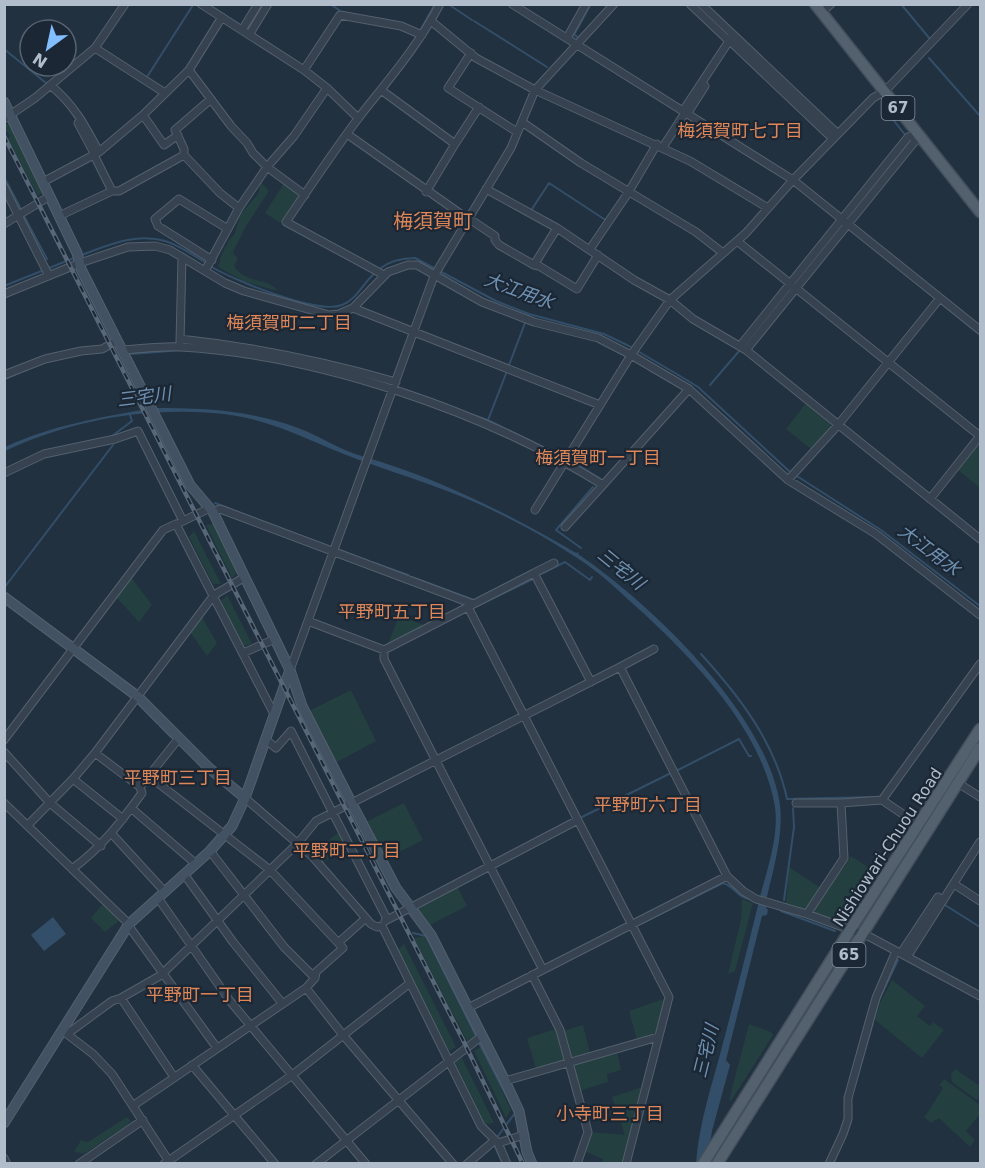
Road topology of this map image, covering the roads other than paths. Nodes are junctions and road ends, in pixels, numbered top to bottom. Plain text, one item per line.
1 (125, 4) edge
2 (201, 4) edge
3 (258, 4) edge
4 (268, 4) edge
5 (440, 4) edge
6 (512, 4) edge
7 (586, 4) edge
8 (614, 4) edge
9 (690, 4) edge
10 (701, 4) edge
11 (831, 4) edge
12 (968, 4) edge
13 (818, 9) edge
14 (222, 17) junction
15 (431, 21) junction
16 (242, 30) junction
17 (249, 35) junction
18 (422, 35) junction
19 (567, 38) junction
20 (733, 40) junction
21 (576, 44) junction
22 (95, 48) junction
23 (471, 53) junction
24 (189, 70) junction
25 (304, 70) junction
26 (49, 86) junction
27 (327, 88) junction
28 (381, 90) junction
29 (535, 90) junction
30 (885, 91) junction
31 (165, 93) junction
32 (211, 99) junction
33 (4, 102) edge
34 (479, 107) junction
35 (685, 112) junction
36 (143, 115) junction
37 (8, 117) edge
38 (358, 118) junction
39 (522, 122) junction
40 (517, 132) junction
41 (347, 134) junction
42 (178, 135) junction
43 (920, 135) junction
44 (836, 136) junction
45 (455, 144) junction
46 (660, 146) junction
47 (96, 154) junction
48 (184, 154) junction
49 (267, 167) junction
50 (793, 180) junction
51 (43, 182) junction
52 (4, 187) edge
53 (486, 189) junction
54 (112, 191) junction
55 (426, 192) junction
56 (628, 193) junction
57 (305, 195) junction
58 (50, 196) junction
59 (239, 208) junction
60 (768, 208) junction
61 (981, 212) edge
62 (19, 215) junction
63 (59, 216) junction
64 (468, 219) junction
65 (845, 222) junction
66 (4, 224) edge
67 (556, 228) junction
68 (228, 229) junction
69 (737, 241) junction
70 (590, 249) junction
71 (723, 253) junction
72 (598, 255) junction
73 (182, 257) junction
74 (78, 259) junction
75 (534, 265) junction
76 (208, 266) junction
77 (47, 271) junction
78 (436, 271) junction
79 (379, 272) junction
80 (793, 286) junction
81 (4, 294) edge
82 (940, 298) junction
83 (670, 300) junction
84 (353, 308) junction
85 (981, 330) edge
86 (414, 331) junction
87 (179, 343) junction
88 (119, 345) junction
89 (743, 348) junction
90 (634, 352) junction
91 (889, 362) junction
92 (4, 375) edge
93 (396, 382) junction
94 (392, 389) junction
95 (689, 389) junction
96 (600, 405) junction
97 (838, 426) junction
98 (980, 436) edge
99 (565, 462) junction
100 (4, 473) edge
101 (792, 476) junction
102 (603, 485) junction
103 (930, 499) junction
104 (212, 510) junction
105 (535, 510) dead end
106 (180, 523) junction
107 (565, 527) dead end
108 (981, 539) edge
109 (333, 552) junction
110 (554, 563) dead end
111 (534, 573) junction
112 (245, 577) junction
113 (214, 596) junction
114 (4, 597) edge
115 (470, 606) junction
116 (981, 615) edge
117 (308, 621) junction
118 (275, 639) junction
119 (74, 648) junction
120 (384, 650) junction
121 (654, 650) dead end
122 (243, 653) junction
123 (981, 664) edge
124 (620, 667) junction
125 (290, 670) junction
126 (591, 682) junction
127 (137, 696) junction
128 (274, 714) junction
129 (524, 716) junction
130 (981, 729) edge
131 (179, 738) junction
132 (265, 739) junction
133 (4, 740) edge
134 (981, 748) edge
135 (4, 752) edge
136 (95, 753) junction
137 (437, 761) junction
138 (149, 776) junction
139 (73, 778) junction
140 (958, 783) junction
141 (140, 787) junction
142 (981, 797) edge
143 (245, 798) junction
144 (882, 800) junction
145 (4, 803) edge
146 (50, 803) junction
147 (796, 803) dead end
148 (841, 803) junction
149 (352, 804) junction
150 (131, 808) junction
151 (333, 813) junction
152 (123, 819) junction
153 (578, 820) junction
154 (28, 825) junction
155 (919, 825) junction
156 (112, 834) junction
157 (225, 836) junction
158 (981, 842) edge
159 (298, 843) junction
160 (100, 846) junction
161 (210, 851) junction
162 (196, 864) junction
163 (491, 865) junction
164 (72, 869) junction
165 (270, 870) junction
166 (184, 874) junction
167 (727, 876) junction
168 (954, 884) junction
169 (161, 895) junction
170 (244, 895) junction
171 (981, 901) edge
172 (411, 907) junction
173 (807, 914) junction
174 (366, 918) junction
175 (217, 920) junction
176 (384, 923) junction
177 (632, 924) junction
178 (128, 925) junction
179 (850, 930) junction
180 (862, 934) junction
181 (339, 942) junction
182 (191, 946) junction
183 (902, 954) junction
184 (543, 970) junction
185 (163, 973) junction
186 (532, 975) junction
187 (315, 978) junction
188 (410, 983) junction
189 (306, 988) junction
190 (981, 996) edge
191 (121, 998) junction
192 (282, 1003) junction
193 (468, 1008) junction
194 (250, 1024) junction
195 (65, 1033) junction
196 (344, 1035) junction
197 (482, 1036) junction
198 (658, 1037) junction
199 (217, 1048) junction
200 (449, 1061) junction
201 (569, 1063) junction
202 (192, 1065) junction
203 (291, 1076) junction
204 (174, 1077) junction
205 (505, 1081) junction
206 (398, 1100) junction
207 (134, 1105) junction
208 (234, 1115) junction
209 (143, 1120) junction
210 (4, 1123) edge
211 (524, 1136) junction
212 (346, 1140) junction
213 (496, 1141) junction
214 (4, 1158) edge
215 (720, 1161) edge
216 (168, 1162) edge
217 (7, 1164) edge
218 (79, 1164) edge
219 (275, 1164) edge
220 (316, 1164) edge
221 (366, 1164) edge
222 (453, 1164) edge
223 (467, 1164) edge
224 (507, 1164) edge
225 (532, 1164) edge
226 (577, 1164) edge
227 (626, 1164) edge
228 (703, 1164) edge
229 (828, 1164) edge

1 - 22 street
2 - 14 street
3 - 16 street
4 - 17 street
5 - 15 street
6 - 19 street
7 - 19 street
8 - 21 street
9 - 20 street
10 - 20 street
11 - 13 street
12 - 30 street
13 - 30 main road, 67
14 - 16 street
14 - 24 street
15 - 18 street
15 - 23 street
16 - 17 street
17 - 25 street
18 - 25 street
18 - 28 street
19 - 21 street
20 - 35 street
20 - 44 street
21 - 29 street
21 - 35 street
22 - 26 street
22 - 31 street
23 - 29 street
23 - 34 street
24 - 31 street
24 - 32 street
25 - 27 street
26 - 37 street
26 - 47 street
27 - 38 street
27 - 49 street
28 - 38 street
28 - 45 street
29 - 39 street
29 - 46 street
30 - 43 main road, 67
30 - 44 street
31 - 36 street
32 - 42 street
32 - 49 street
33 - 37 street
34 - 40 street
34 - 45 street
35 - 46 street
35 - 50 street
36 - 42 street
36 - 47 street
37 - 51 street
38 - 41 street
39 - 40 street
39 - 56 street
40 - 53 street
41 - 55 street
41 - 57 street
42 - 48 street
43 - 61 main road, 67
43 - 65 street
44 - 50 street
45 - 55 street
46 - 56 street
46 - 60 street
47 - 51 street
47 - 54 street
48 - 54 street
48 - 59 street
49 - 57 street
49 - 59 street
50 - 60 street
50 - 65 street
51 - 58 street
52 - 62 street
53 - 64 street
53 - 67 street
54 - 63 street
55 - 64 street
56 - 70 street
56 - 71 street
57 - 79 street
58 - 62 street
58 - 63 street
59 - 68 street
60 - 69 street
62 - 66 street
62 - 77 street
63 - 74 street
64 - 75 street
64 - 78 street
65 - 80 street
65 - 82 street
67 - 70 street
67 - 75 street
68 - 76 street
68 - 76 street
69 - 71 street
69 - 80 street
70 - 72 street
71 - 83 street
72 - 75 street
72 - 83 street
73 - 74 street
73 - 76 street
73 - 87 street
74 - 77 street
74 - 88 street
76 - 84 street
77 - 81 street
78 - 79 street
78 - 86 street
78 - 90 street
79 - 84 street
80 - 89 street
80 - 91 street
82 - 85 street
82 - 91 street
83 - 89 street
83 - 90 street
84 - 86 street
86 - 93 street
86 - 96 street
87 - 88 street
87 - 93 street
87 - 94 street
88 - 92 street
88 - 104 street
89 - 97 street
90 - 95 street
90 - 96 street
91 - 97 street
91 - 98 street
93 - 94 street
94 - 99 street
94 - 109 street
95 - 101 street
95 - 102 street
96 - 99 street
97 - 101 street
97 - 103 street
98 - 103 street
99 - 102 street
99 - 105 street
100 - 106 street
101 - 116 street
102 - 107 street
103 - 108 street
104 - 106 street
104 - 109 street
104 - 112 street
106 - 113 street
106 - 119 street
109 - 115 street
109 - 117 street
110 - 111 street
111 - 115 street
111 - 126 street
112 - 113 street
112 - 118 street
113 - 122 street
113 - 127 street
114 - 119 street
115 - 120 street
115 - 129 street
117 - 120 street
117 - 125 street
118 - 122 street
118 - 125 street
119 - 127 street
119 - 133 street
120 - 137 street
121 - 124 street
122 - 128 street
123 - 144 street
124 - 126 street
124 - 167 street
125 - 128 street
125 - 149 street
126 - 129 street
127 - 131 street
127 - 136 street
128 - 132 street
129 - 137 street
129 - 153 street
130 - 155 main road, Nishiowari-Chuou Road / 65
131 - 138 street
131 - 143 street
132 - 143 street
132 - 151 street
134 - 140 main road, Nishiowari-Chuou Road / 65
135 - 146 street
136 - 139 street
136 - 141 street
137 - 149 street
137 - 163 street
138 - 141 street
138 - 157 street
139 - 146 street
139 - 152 street
140 - 142 street
140 - 180 main road, Nishiowari-Chuou Road / 65
141 - 150 street
143 - 157 street
143 - 159 street
144 - 148 street
144 - 155 street
145 - 154 street
146 - 154 street
146 - 160 street
147 - 148 street
148 - 173 street
149 - 151 street
149 - 172 street
150 - 152 street
150 - 162 street
151 - 159 street
151 - 176 street
152 - 156 street
153 - 163 street
153 - 177 street
154 - 164 street
155 - 179 main road, Nishiowari-Chuou Road / 65
156 - 160 street
156 - 169 street
157 - 161 street
157 - 165 street
158 - 168 street
159 - 165 street
159 - 174 street
160 - 164 street
161 - 162 street
161 - 170 street
162 - 166 street
163 - 172 street
163 - 184 street
164 - 178 street
165 - 170 street
165 - 181 street
166 - 169 street
166 - 175 street
167 - 173 street
167 - 177 street
168 - 171 street
168 - 183 street
169 - 178 street
169 - 182 street
170 - 175 street
170 - 187 street
172 - 176 street
172 - 193 street
173 - 179 street
174 - 176 street
174 - 181 street
175 - 182 street
175 - 192 street
176 - 188 street
177 - 184 street
177 - 198 street
178 - 185 street
178 - 195 street
179 - 180 street
179 - 228 main road, Nishiowari-Chuou Road / 65
180 - 183 street
180 - 215 main road, Nishiowari-Chuou Road / 65
181 - 187 street
182 - 185 street
182 - 194 street
183 - 190 street
183 - 229 street
184 - 186 street
185 - 191 street
185 - 199 street
186 - 193 street
186 - 201 street
187 - 189 street
188 - 196 street
188 - 200 street
189 - 192 street
189 - 196 street
191 - 195 street
191 - 204 street
192 - 194 street
193 - 197 street
194 - 199 street
194 - 203 street
195 - 207 street
195 - 210 street
196 - 203 street
196 - 206 street
197 - 200 street
197 - 205 street
198 - 201 street
198 - 227 street
199 - 202 street
200 - 206 street
200 - 213 street
201 - 205 street
201 - 226 street
202 - 204 street
202 - 208 street
203 - 208 street
203 - 212 street
204 - 207 street
205 - 211 street
206 - 212 street
206 - 222 street
207 - 209 street
208 - 216 street
208 - 219 street
209 - 216 street
209 - 218 street
211 - 213 street
211 - 225 street
212 - 220 street
212 - 221 street
213 - 223 street
213 - 224 street
214 - 217 street

